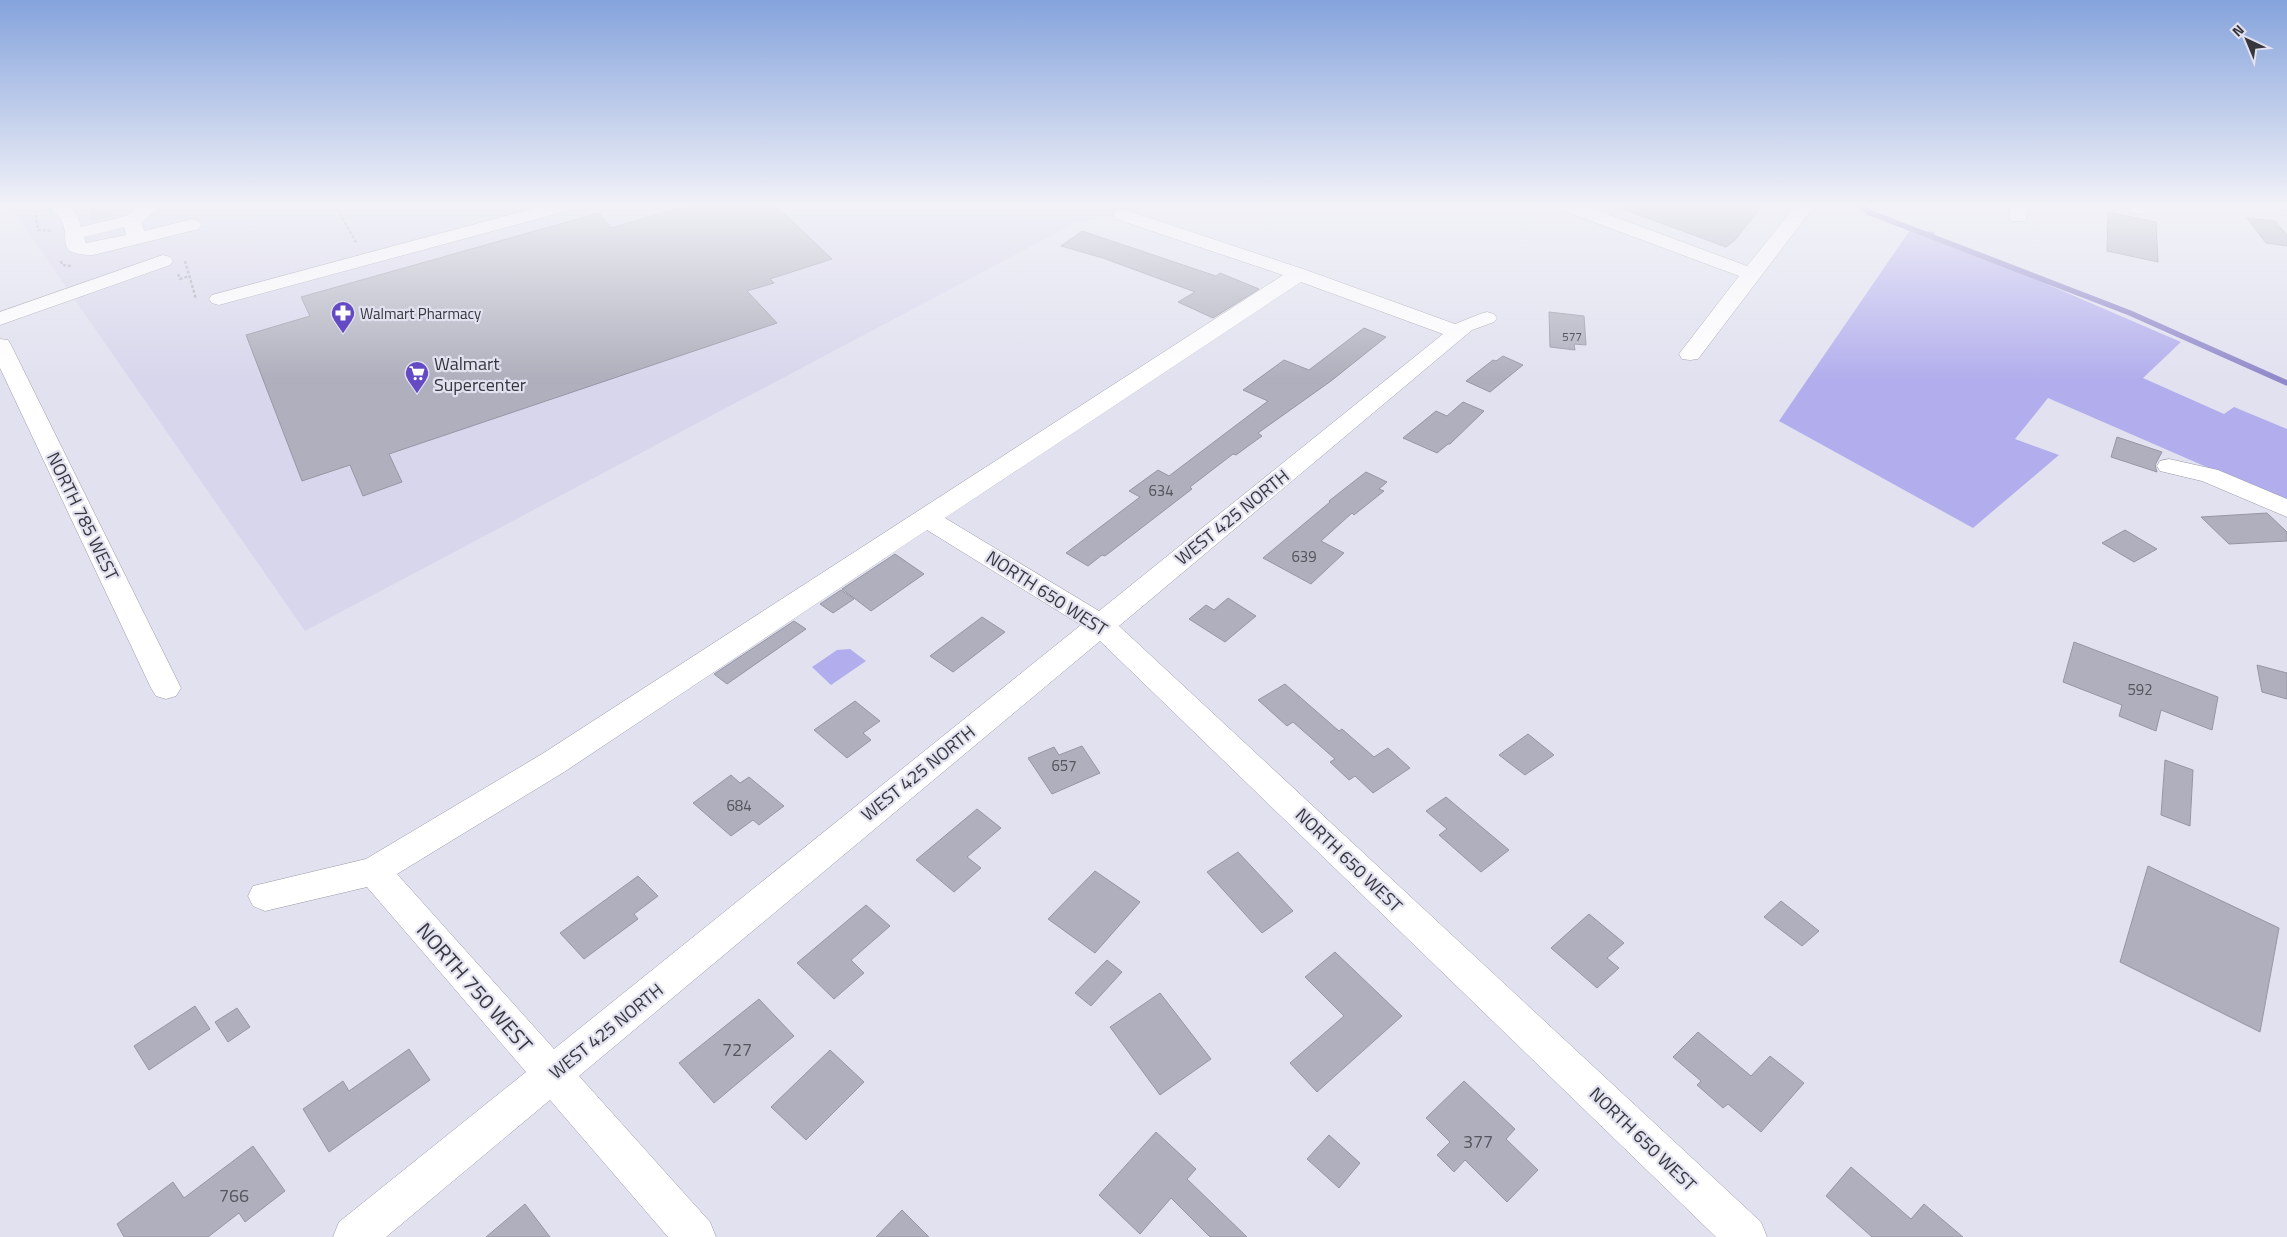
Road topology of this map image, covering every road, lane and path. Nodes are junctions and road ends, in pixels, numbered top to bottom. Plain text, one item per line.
1 (158, 263) edge
2 (355, 263) edge
3 (1265, 263) edge
4 (1721, 263) edge
5 (1760, 263) edge
6 (1299, 274) junction
7 (1751, 274) junction
8 (219, 299) dead end
9 (1488, 318) dead end
10 (0, 319) edge
11 (1458, 332) junction
12 (0, 345) edge
13 (1690, 354) dead end
14 (2169, 466) dead end
15 (2287, 509) edge
16 (926, 518) junction
17 (1100, 624) junction
18 (166, 688) dead end
19 (374, 871) junction
20 (265, 896) dead end
21 (552, 1075) junction
22 (354, 1237) edge
23 (695, 1237) edge
24 (1746, 1237) edge

1 - 10 street
2 - 8 street
3 - 6 street
4 - 7 street
5 - 7 street
6 - 11 street
6 - 16 street
7 - 13 street
9 - 11 street, WEST 425 NORTH
11 - 17 street, WEST 425 NORTH
12 - 18 street, NORTH 785 WEST
14 - 15 street
16 - 17 street, NORTH 650 WEST
16 - 19 street
17 - 21 street, WEST 425 NORTH
17 - 24 street, NORTH 650 WEST
19 - 20 street
19 - 21 street, NORTH 750 WEST
21 - 22 street, WEST 425 NORTH
21 - 23 street, NORTH 750 WEST

